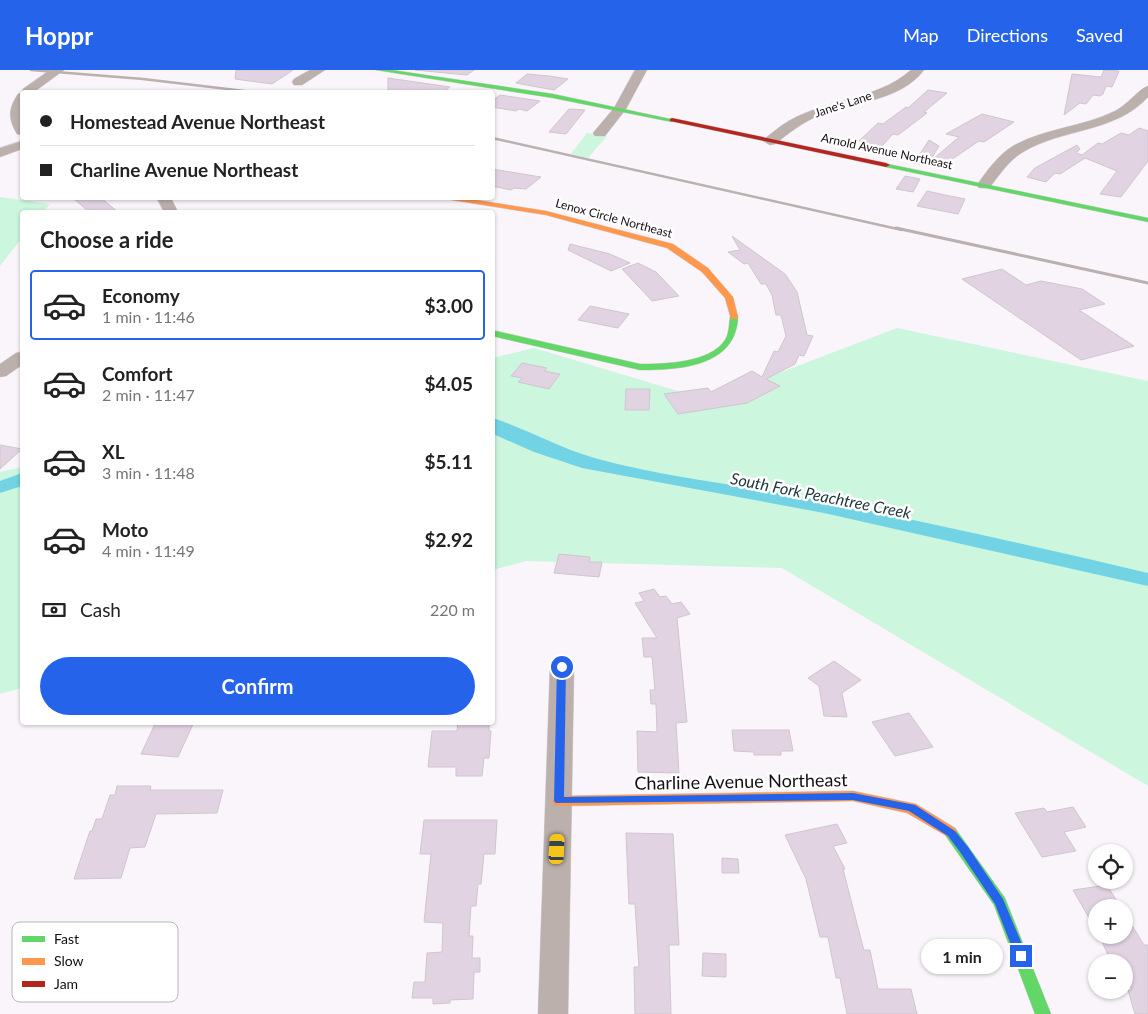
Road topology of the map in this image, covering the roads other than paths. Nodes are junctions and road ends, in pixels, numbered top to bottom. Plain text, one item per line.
1 (58, 70) edge
2 (319, 70) edge
3 (379, 70) edge
4 (641, 70) edge
5 (918, 70) edge
6 (298, 82) dead end
7 (30, 90) edge
8 (1148, 90) edge
9 (20, 101) edge
10 (620, 109) junction
11 (20, 128) edge
12 (600, 133) dead end
13 (770, 141) junction
14 (20, 146) edge
15 (0, 153) edge
16 (984, 185) junction
17 (465, 200) edge
18 (1148, 220) edge
19 (495, 334) edge
20 (20, 358) edge
21 (0, 372) edge
22 (562, 667) dead end
23 (559, 801) junction
24 (553, 1014) edge
25 (1043, 1014) edge

1 - 7 street
2 - 6 street
3 - 10 street, Arnold Avenue Northeast
4 - 10 street
5 - 13 street, Jane's Lane
8 - 16 street
9 - 11 street
10 - 12 street
10 - 13 street, Arnold Avenue Northeast
13 - 16 street, Arnold Avenue Northeast
14 - 15 street
16 - 18 street, Arnold Avenue Northeast
17 - 19 street, Lenox Circle Northeast
20 - 21 street
22 - 23 street
23 - 24 street
23 - 25 street, Charline Avenue Northeast

